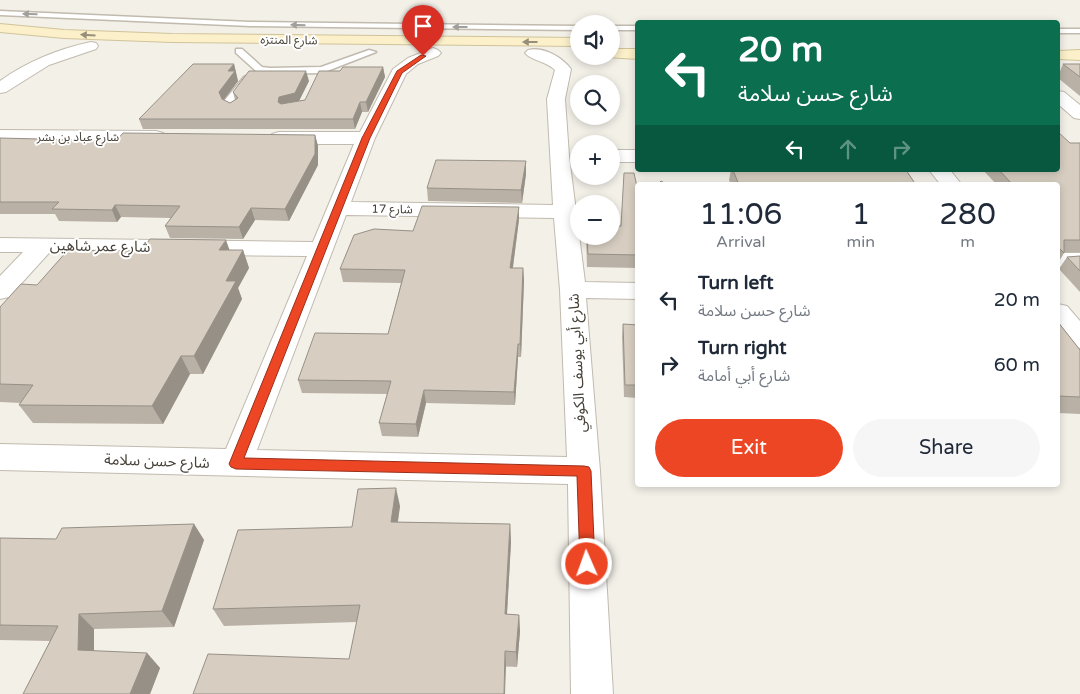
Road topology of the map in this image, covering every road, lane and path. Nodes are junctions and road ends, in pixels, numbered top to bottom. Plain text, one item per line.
1 (0, 13) edge
2 (250, 24) junction
3 (570, 28) edge
4 (620, 28) edge
5 (635, 28) edge
6 (0, 30) edge
7 (1060, 31) edge
8 (1080, 31) edge
9 (286, 40) junction
10 (0, 42) edge
11 (570, 42) edge
12 (620, 42) edge
13 (635, 43) edge
14 (1060, 45) edge
15 (1080, 45) edge
16 (91, 46) junction
17 (239, 51) junction
18 (372, 52) junction
19 (433, 53) junction
20 (533, 54) junction
21 (620, 54) edge
22 (635, 54) edge
23 (1060, 55) edge
24 (1080, 55) edge
25 (570, 64) edge
26 (570, 65) edge
27 (570, 65) edge
28 (256, 67) junction
29 (327, 68) junction
30 (316, 78) edge
31 (0, 88) edge
32 (1060, 98) edge
33 (234, 108) edge
34 (1080, 114) edge
35 (0, 136) edge
36 (178, 137) edge
37 (257, 138) edge
38 (366, 138) junction
39 (569, 156) edge
40 (620, 156) edge
41 (635, 156) edge
42 (941, 172) edge
43 (949, 182) edge
44 (338, 208) junction
45 (565, 212) junction
46 (0, 245) edge
47 (42, 246) junction
48 (321, 249) junction
49 (1060, 260) edge
50 (1080, 260) edge
51 (573, 290) junction
52 (0, 291) edge
53 (635, 291) edge
54 (1060, 314) edge
55 (1080, 339) edge
56 (0, 457) edge
57 (236, 464) junction
58 (584, 471) junction
59 (592, 694) edge

2 -> 1 lane
3 -> 2 lane
2 - 9 main road
4 - 5 lane
9 -> 6 main road, شارع المنتزه
7 - 8 lane
11 -> 9 main road, شارع المنتزه
10 - 16 main road, شارع المنتزه
12 - 13 main road
14 - 15 main road
16 - 17 main road, شارع المنتزه
16 - 31 street
17 - 18 main road, شارع المنتزه
17 - 28 lane
18 - 19 main road, شارع المنتزه
18 - 29 lane
19 - 20 main road, شارع المنتزه
19 - 38 street
20 - 25 main road, شارع المنتزه
20 - 26 street
21 - 22 main road
23 - 24 main road
27 - 39 street, شارع أبي يوسف الكوفي
28 - 29 lane
28 - 33 lane
29 - 30 lane
32 - 34 street
35 - 36 street, شارع عباد بن بشر
37 - 38 street
38 - 44 street
39 - 45 street, شارع أبي يوسف الكوفي
40 - 41 street
42 - 43 street
44 - 45 street, شارع 17
44 - 48 street
45 - 51 street, شارع أبي يوسف الكوفي
46 - 47 street, شارع عمر شاهين
47 - 48 street, شارع عمر شاهين
47 - 52 street
48 - 57 street
49 - 50 street
51 - 53 street
51 - 58 street, شارع أبي يوسف الكوفي
54 - 55 street
56 - 57 street, شارع حسن سلامة
57 - 58 street, شارع حسن سلامة
58 - 59 street, شارع أبي يوسف الكوفي

